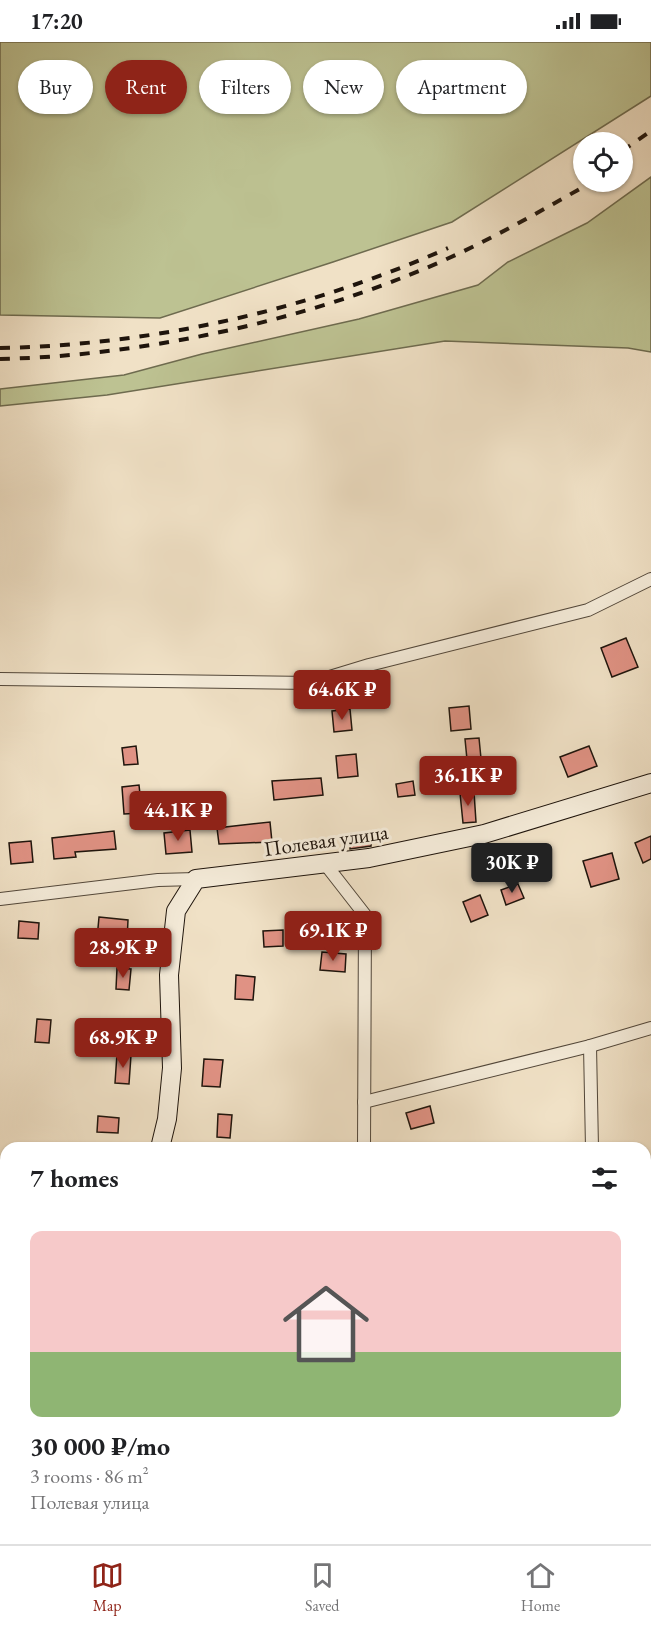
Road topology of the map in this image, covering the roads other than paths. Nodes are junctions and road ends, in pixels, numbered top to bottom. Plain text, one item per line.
1 (651, 579) edge
2 (0, 679) edge
3 (651, 783) edge
4 (326, 865) junction
5 (196, 879) junction
6 (0, 899) edge
7 (651, 1028) edge
8 (590, 1046) junction
9 (364, 1102) junction
10 (161, 1142) edge
11 (364, 1142) edge
12 (592, 1142) edge

1 - 2 street
3 - 4 street, Полевая улица
4 - 5 street, Полевая улица
4 - 9 street
5 - 6 street, Полевая улица
5 - 10 street
7 - 8 street
8 - 9 street
8 - 12 street
9 - 11 street

